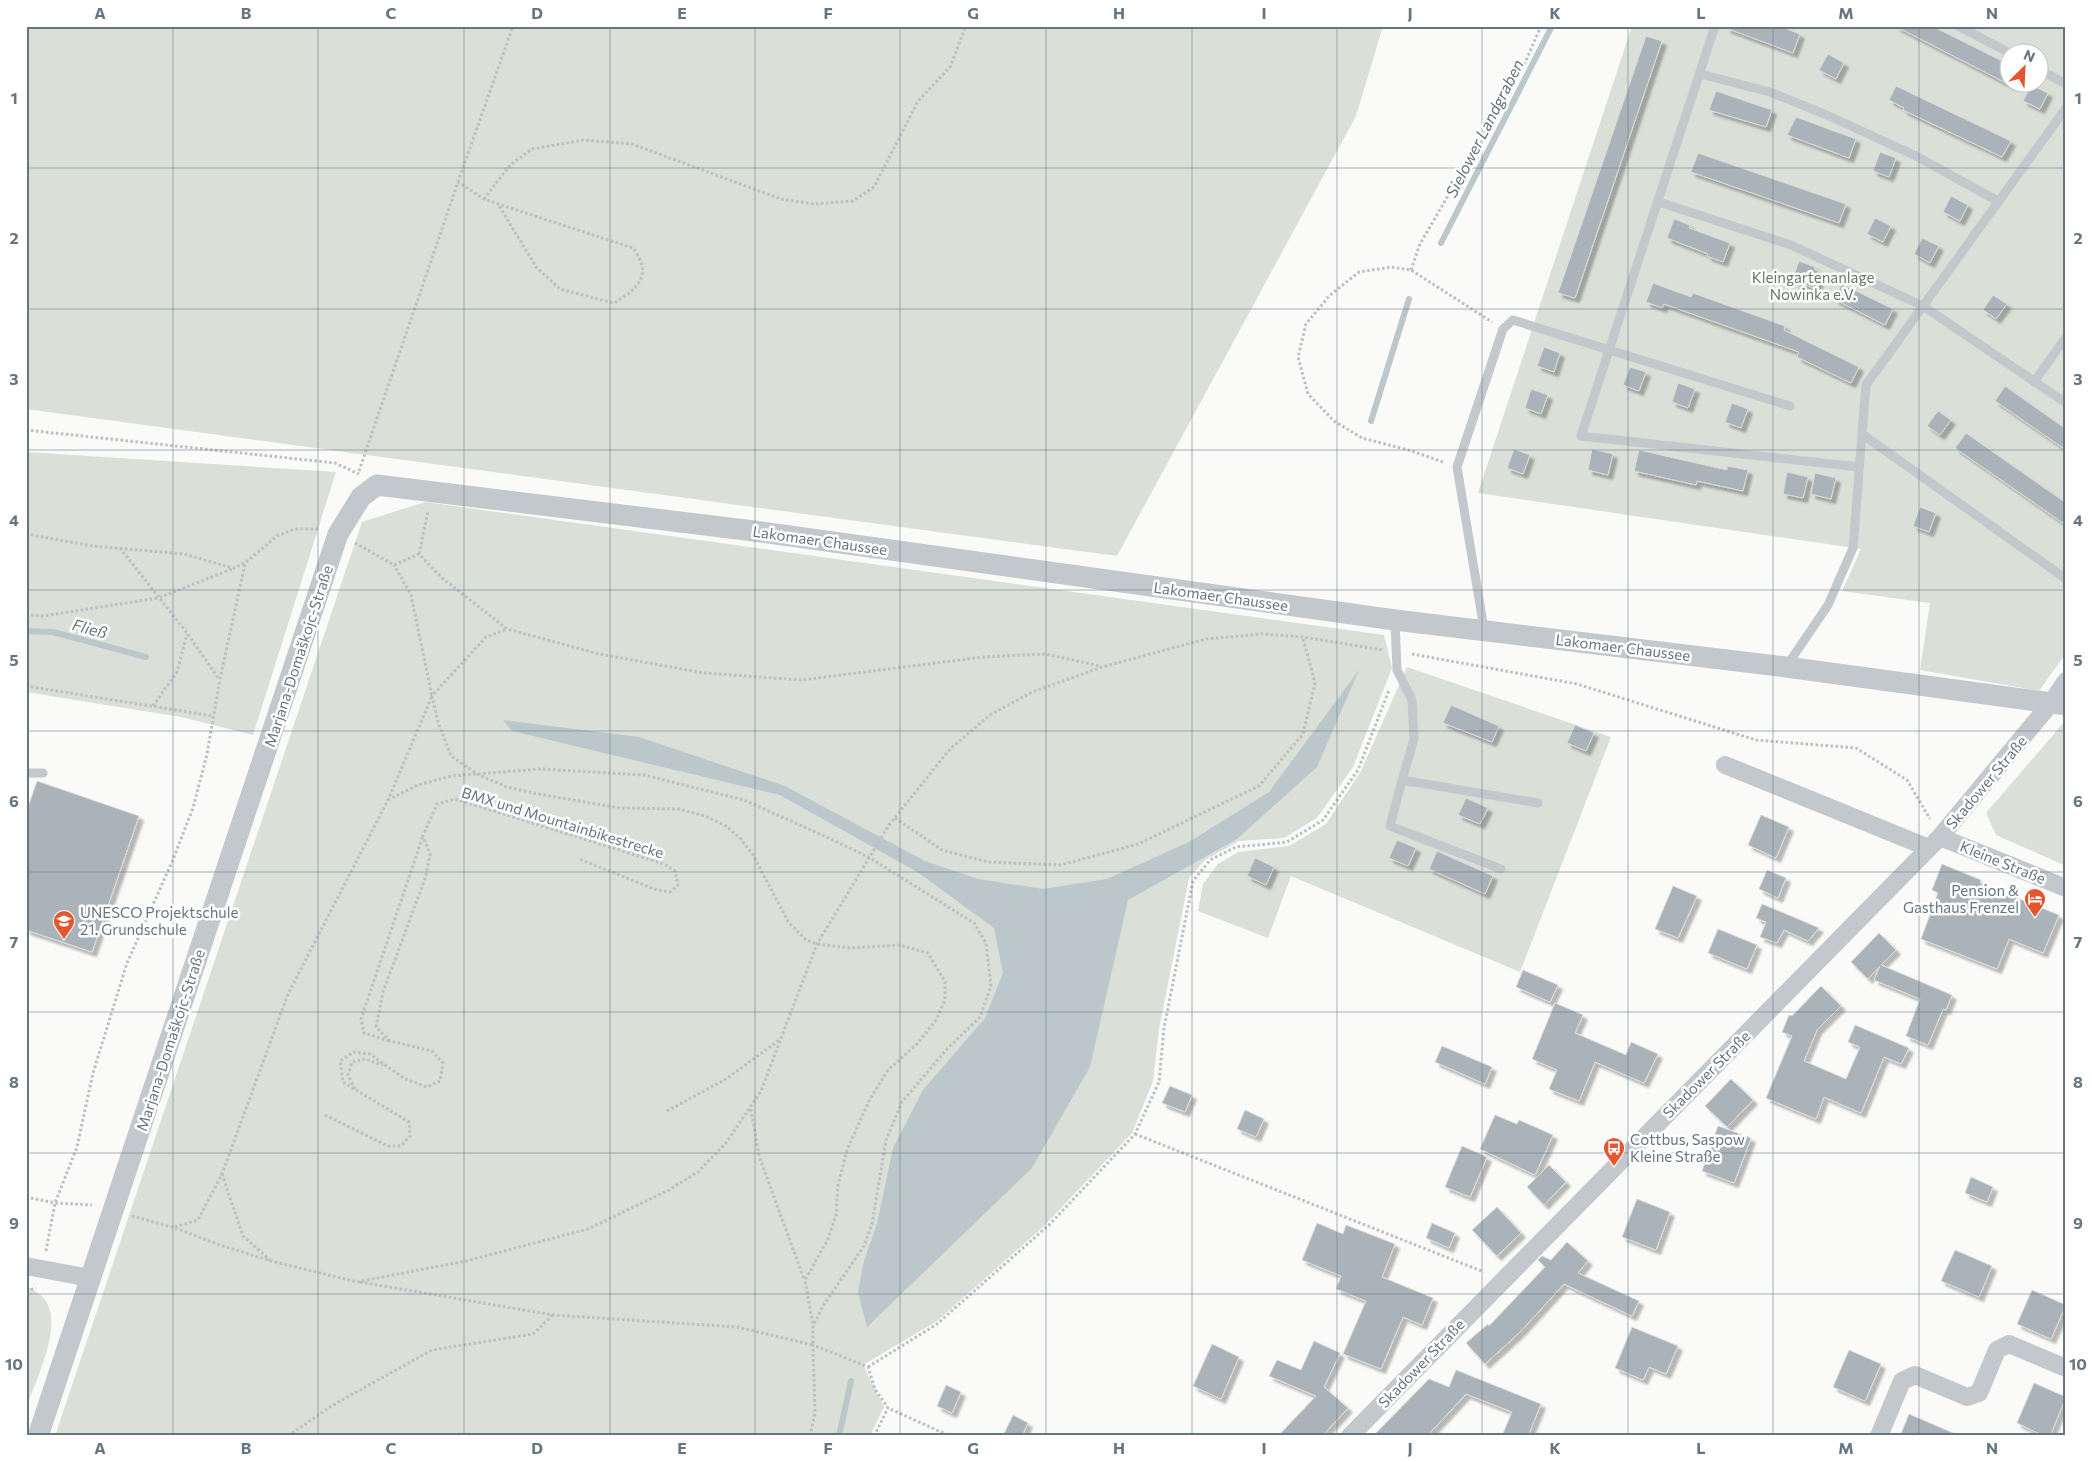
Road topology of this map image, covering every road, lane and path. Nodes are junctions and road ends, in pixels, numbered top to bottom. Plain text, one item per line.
1 (513, 26) edge
2 (966, 26) edge
3 (1541, 26) edge
4 (1715, 26) edge
5 (1958, 26) edge
6 (2000, 48) edge
7 (1700, 74) junction
8 (2050, 75) edge
9 (2066, 84) edge
10 (2066, 108) edge
11 (458, 182) junction
12 (484, 199) junction
13 (1998, 201) junction
14 (1659, 202) junction
15 (498, 204) junction
16 (1411, 270) junction
17 (1923, 306) junction
18 (1503, 329) junction
19 (2066, 337) edge
20 (1610, 349) junction
21 (2034, 382) junction
22 (2066, 404) edge
23 (1790, 406) dead end
24 (26, 430) edge
25 (1862, 434) junction
26 (1457, 467) junction
27 (1859, 467) junction
28 (358, 474) junction
29 (369, 491) junction
30 (433, 492) junction
31 (26, 534) edge
32 (338, 534) junction
33 (120, 548) junction
34 (418, 554) junction
35 (245, 563) junction
36 (394, 565) junction
37 (233, 568) junction
38 (2066, 579) edge
39 (158, 598) junction
40 (26, 615) edge
41 (1395, 620) junction
42 (507, 629) junction
43 (1484, 630) junction
44 (187, 633) junction
45 (1303, 637) junction
46 (1396, 652) junction
47 (1102, 667) junction
48 (1786, 667) junction
49 (1397, 670) junction
50 (220, 680) junction
51 (2066, 681) edge
52 (26, 686) edge
53 (432, 696) junction
54 (2058, 704) edge
55 (153, 706) junction
56 (213, 716) junction
57 (1725, 765) dead end
58 (26, 773) edge
59 (43, 773) dead end
60 (479, 774) junction
61 (1402, 780) junction
62 (388, 800) junction
63 (1538, 804) dead end
64 (895, 818) junction
65 (423, 836) junction
66 (1935, 842) junction
67 (870, 858) junction
68 (579, 859) dead end
69 (1501, 869) dead end
70 (2066, 888) edge
71 (817, 944) junction
72 (781, 1038) junction
73 (390, 1041) junction
74 (386, 1066) junction
75 (355, 1089) junction
76 (751, 1109) junction
77 (667, 1111) dead end
78 (325, 1116) dead end
79 (1135, 1134) junction
80 (222, 1174) junction
81 (26, 1197) edge
82 (55, 1203) junction
83 (112, 1211) junction
84 (175, 1228) junction
85 (271, 1262) junction
86 (34, 1268) edge
87 (90, 1278) junction
88 (1504, 1279) junction
89 (804, 1280) junction
90 (357, 1282) junction
91 (553, 1315) junction
92 (813, 1326) junction
93 (813, 1345) junction
94 (868, 1367) junction
95 (2066, 1368) edge
96 (888, 1408) junction
97 (38, 1436) edge
98 (288, 1436) edge
99 (810, 1436) edge
100 (874, 1436) edge
101 (950, 1436) edge
102 (1350, 1436) edge
103 (1879, 1436) edge

1 - 11 path
2 - 12 path
3 - 16 path
4 - 7 lane
5 - 6 lane
7 - 13 lane
7 - 14 lane
8 - 9 lane
10 - 13 lane
11 - 12 path
11 - 28 path
12 - 15 path
13 - 17 lane
14 - 17 lane
14 - 20 lane
15 - 15 path
16 - 18 path
16 - 26 path
17 - 21 lane
17 - 25 lane
18 - 20 lane
18 - 26 lane
19 - 21 lane
20 - 23 lane
20 - 27 lane
21 - 22 lane
24 - 28 path
25 - 27 lane
25 - 38 lane
26 - 43 lane
27 - 48 lane
28 - 29 path
29 - 30 street, Lakomaer Chaussee
29 - 32 street, Marjana-Domaškojc-Straße
30 - 34 path
30 - 41 street, Lakomaer Chaussee
31 - 33 path
32 - 35 path
32 - 36 path
32 - 83 street, Marjana-Domaškojc-Straße
33 - 37 path
33 - 39 path
34 - 36 path
34 - 42 path
35 - 37 path
35 - 50 path
36 - 53 path
37 - 39 path
39 - 40 path
39 - 44 path
41 - 43 street, Lakomaer Chaussee
41 - 46 lane
42 - 47 path
42 - 53 path
43 - 48 street, Lakomaer Chaussee
44 - 50 path
44 - 55 path
45 - 46 path
45 - 47 path
45 - 64 path
46 - 49 lane
46 - 66 path
47 - 64 path
48 - 54 street, Lakomaer Chaussee
49 - 61 lane
49 - 79 path
50 - 56 path
51 - 54 street, Skadower Straße
52 - 55 path
53 - 60 path
53 - 62 path
54 - 66 street, Skadower Straße
55 - 56 path
56 - 82 path
57 - 66 street, Kleine Straße
58 - 59 lane
60 - 62 path
60 - 67 path
60 - 71 path
61 - 63 lane
61 - 69 lane
62 - 80 path
64 - 67 path
65 - 68 path, BMX und Mountainbikestrecke
65 - 73 path
65 - 73 path
66 - 70 street, Kleine Straße
66 - 88 street, Skadower Straße
67 - 71 path
67 - 92 path
71 - 72 path
71 - 89 path
72 - 76 path
72 - 77 path
73 - 74 path
74 - 75 path
74 - 75 path
75 - 78 path
76 - 89 path
76 - 90 path
79 - 88 path
79 - 94 path
80 - 84 path
80 - 85 path
81 - 82 path
82 - 83 path
82 - 86 path
83 - 84 path
83 - 87 street, Marjana-Domaškojc-Straße
84 - 85 path
85 - 90 path
86 - 87 street
87 - 97 street, Marjana-Domaškojc-Straße
88 - 102 street, Skadower Straße
89 - 92 path
90 - 91 path
91 - 93 path
91 - 98 path
92 - 93 path
93 - 94 path
93 - 99 path
94 - 96 path
95 - 103 street
96 - 100 path
96 - 101 path

